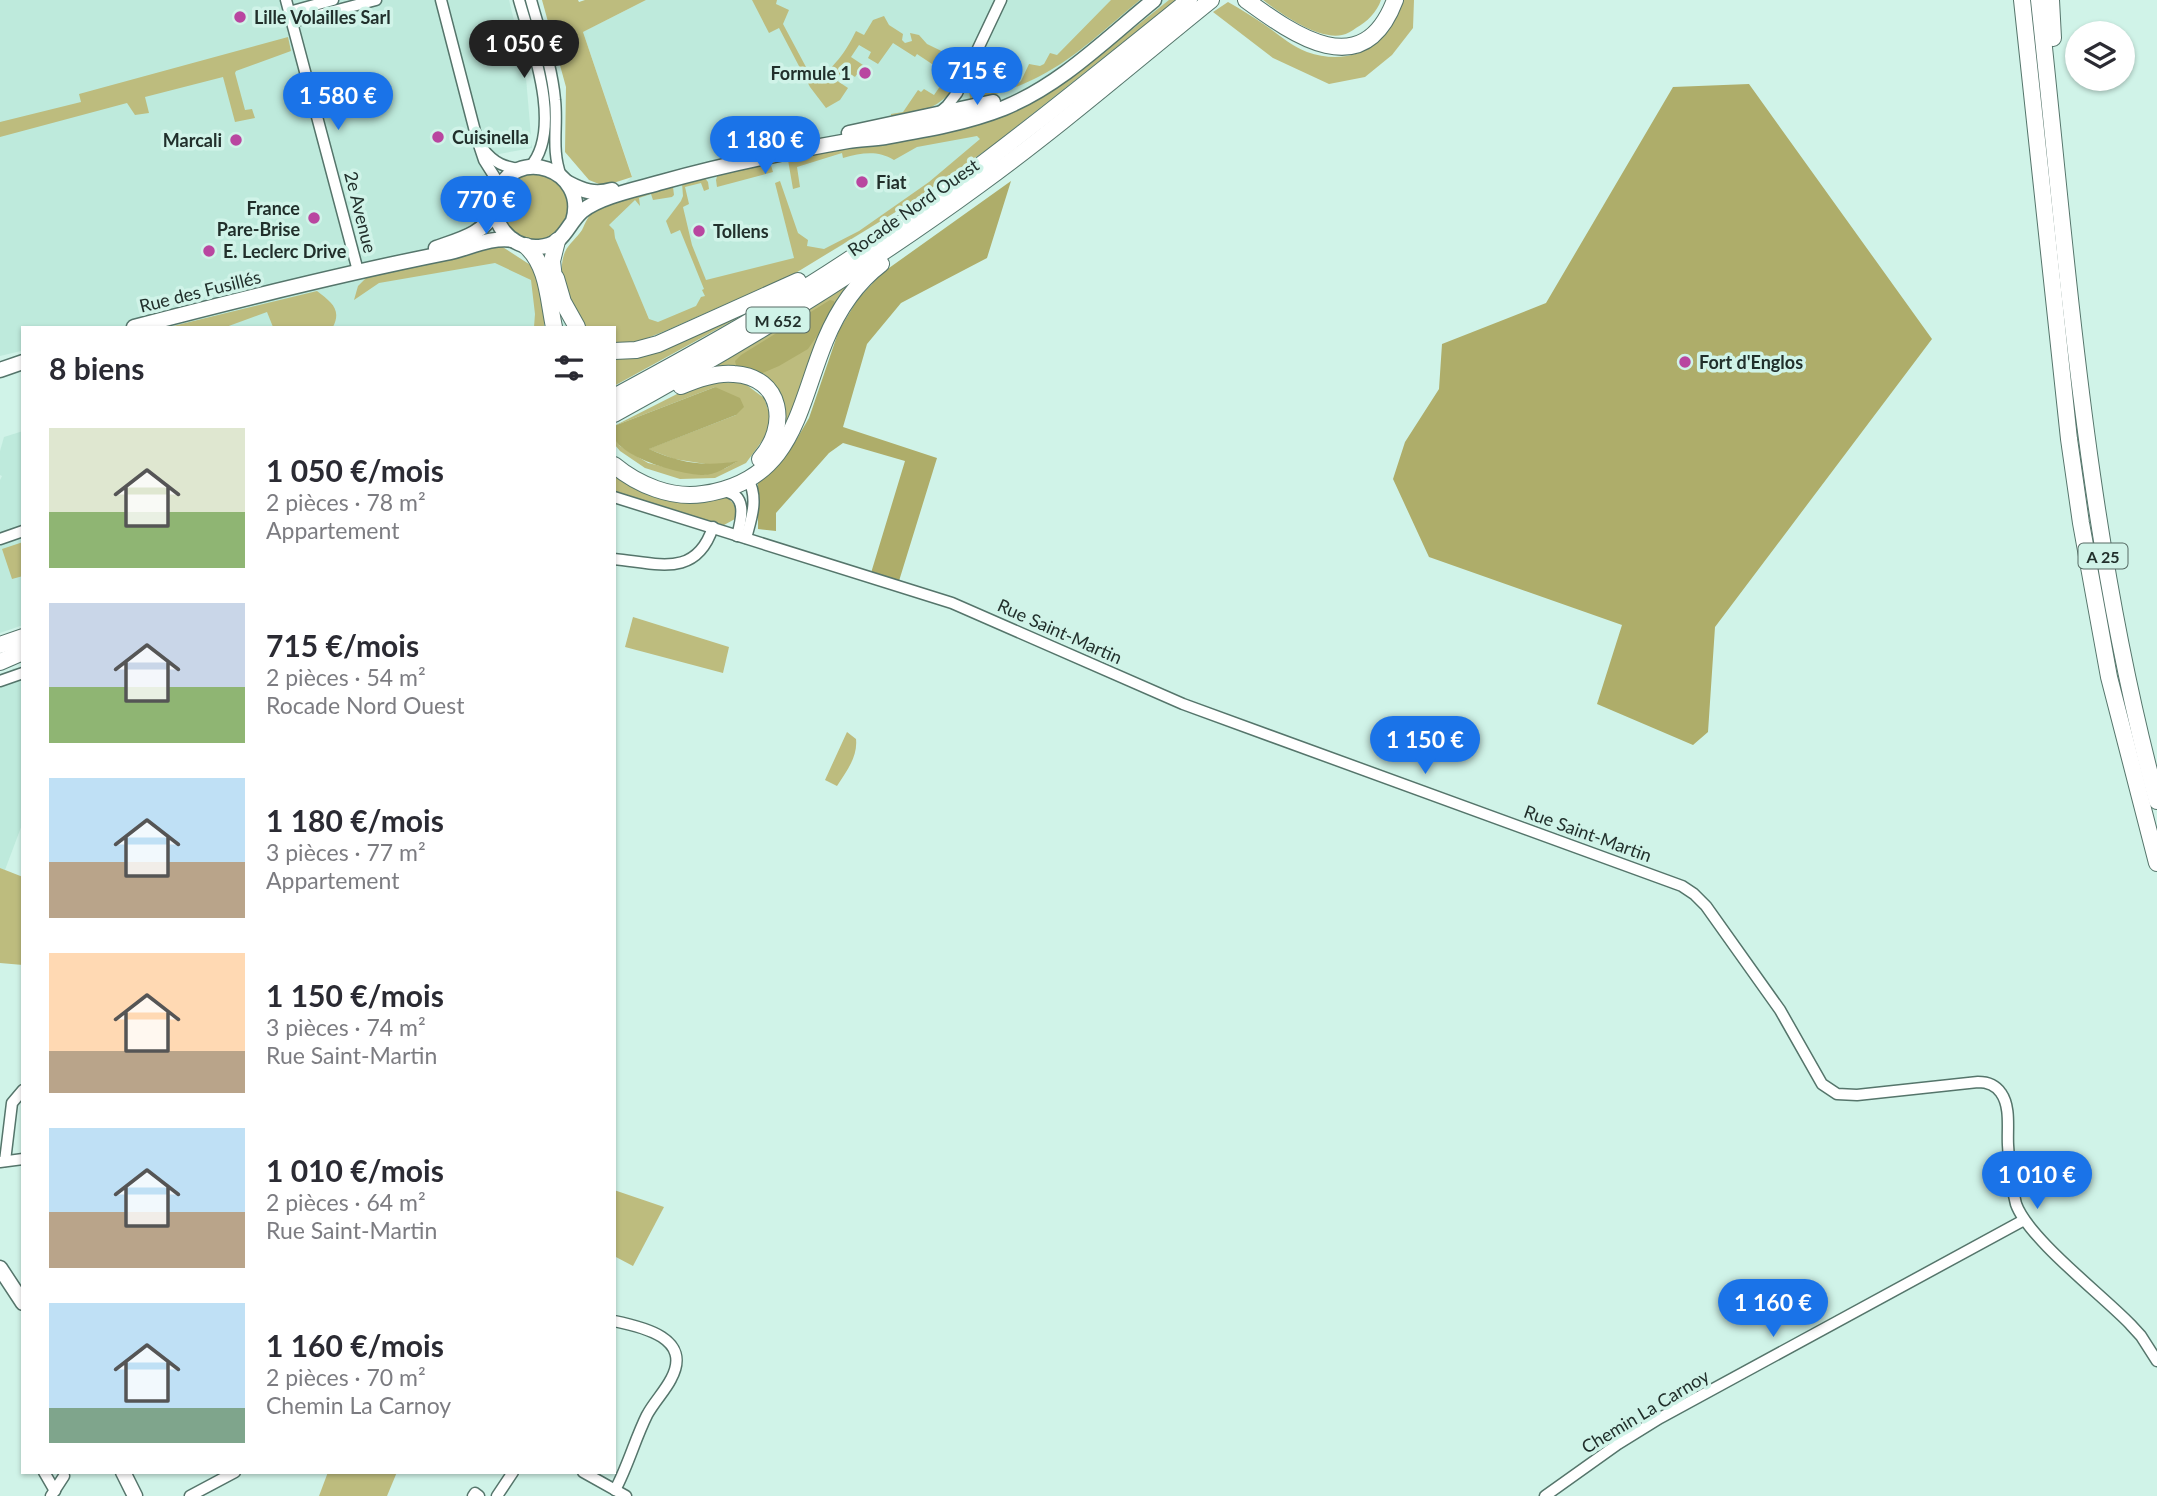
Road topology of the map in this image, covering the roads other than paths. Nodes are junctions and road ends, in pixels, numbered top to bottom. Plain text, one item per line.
1 (286, 0) edge
2 (333, 0) edge
3 (376, 0) edge
4 (441, 0) edge
5 (519, 0) edge
6 (531, 0) edge
7 (1001, 0) edge
8 (1154, 0) edge
9 (1246, 0) edge
10 (1395, 0) edge
11 (2012, 0) edge
12 (2022, 0) edge
13 (2039, 0) edge
14 (2051, 0) edge
15 (1204, 3) edge
16 (290, 17) junction
17 (1096, 47) junction
18 (2029, 62) junction
19 (972, 63) junction
20 (961, 110) junction
21 (932, 116) junction
22 (948, 124) junction
23 (477, 139) junction
24 (526, 168) junction
25 (564, 179) junction
26 (2059, 184) junction
27 (498, 192) junction
28 (495, 209) junction
29 (935, 216) junction
30 (573, 221) junction
31 (889, 232) junction
32 (557, 241) junction
33 (520, 243) junction
34 (398, 261) junction
35 (358, 271) junction
36 (553, 271) junction
37 (555, 324) edge
38 (138, 326) edge
39 (576, 326) edge
40 (616, 351) edge
41 (21, 363) edge
42 (0, 370) edge
43 (616, 396) edge
44 (616, 413) edge
45 (616, 413) edge
46 (616, 454) edge
47 (616, 465) edge
48 (748, 480) junction
49 (723, 485) junction
50 (616, 498) edge
51 (713, 527) junction
52 (21, 532) edge
53 (741, 537) junction
54 (0, 539) edge
55 (616, 559) edge
56 (21, 637) edge
57 (0, 645) edge
58 (21, 652) edge
59 (0, 661) edge
60 (21, 674) edge
61 (0, 681) edge
62 (2157, 801) edge
63 (2157, 863) edge
64 (21, 1092) edge
65 (21, 1159) edge
66 (2, 1161) edge
67 (2024, 1220) junction
68 (0, 1256) edge
69 (0, 1268) edge
70 (21, 1287) edge
71 (21, 1300) edge
72 (616, 1322) edge
73 (2157, 1361) edge
74 (45, 1474) edge
75 (115, 1474) edge
76 (124, 1474) edge
77 (231, 1474) edge
78 (512, 1474) edge
79 (586, 1474) edge
80 (64, 1476) dead end
81 (609, 1491) edge
82 (53, 1493) edge
83 (127, 1496) edge
84 (135, 1496) edge
85 (190, 1496) edge
86 (473, 1496) edge
87 (479, 1496) edge
88 (497, 1496) edge
89 (626, 1496) edge
90 (1545, 1496) edge

1 - 16 street, 2e Avenue
2 - 16 street
3 - 16 street
4 - 23 street
5 - 24 street
6 - 25 street
7 - 19 street
8 - 17 main road
9 - 10 highway
11 - 18 highway
12 - 18 highway, A 25
13 - 26 highway, A 25
14 - 26 highway
15 - 29 highway, Rocade Nord Ouest / M 652
15 - 31 highway, Rocade Nord Ouest / M 652
16 - 35 street, 2e Avenue
17 - 20 main road
17 - 22 main road
18 - 63 highway, A 25
19 - 20 street
19 - 21 street
20 - 21 main road
20 - 22 street
21 - 25 main road
22 - 30 main road
23 - 24 street
23 - 27 street
24 - 25 main road
24 - 27 main road
25 - 30 main road
26 - 62 highway, A 25
27 - 28 main road
28 - 33 main road
28 - 34 main road
29 - 44 highway, Rocade Nord Ouest / M 652
29 - 48 highway
30 - 32 main road
31 - 40 highway
31 - 43 highway, Rocade Nord Ouest / M 652
32 - 33 main road
32 - 36 highway
33 - 34 main road
33 - 37 highway
34 - 35 main road, Rue des Fusillés
35 - 38 main road, Rue des Fusillés
36 - 37 highway
36 - 39 highway
41 - 42 main road
45 - 49 highway
46 - 49 highway
47 - 49 highway
48 - 49 highway
48 - 53 street
49 - 53 street
50 - 51 street, Rue Saint-Martin
51 - 53 street, Rue Saint-Martin
51 - 55 street
52 - 54 street
53 - 67 street, Rue Saint-Martin
56 - 57 highway
58 - 59 highway
60 - 61 street
64 - 66 street
65 - 66 street
67 - 73 street, Rue Saint-Martin
67 - 90 street, Chemin La Carnoy
68 - 70 main road
69 - 71 main road
72 - 81 street
74 - 82 street
75 - 83 main road
76 - 84 main road
77 - 85 street
78 - 88 street
79 - 81 street
80 - 82 street
81 - 89 street
86 - 87 street

